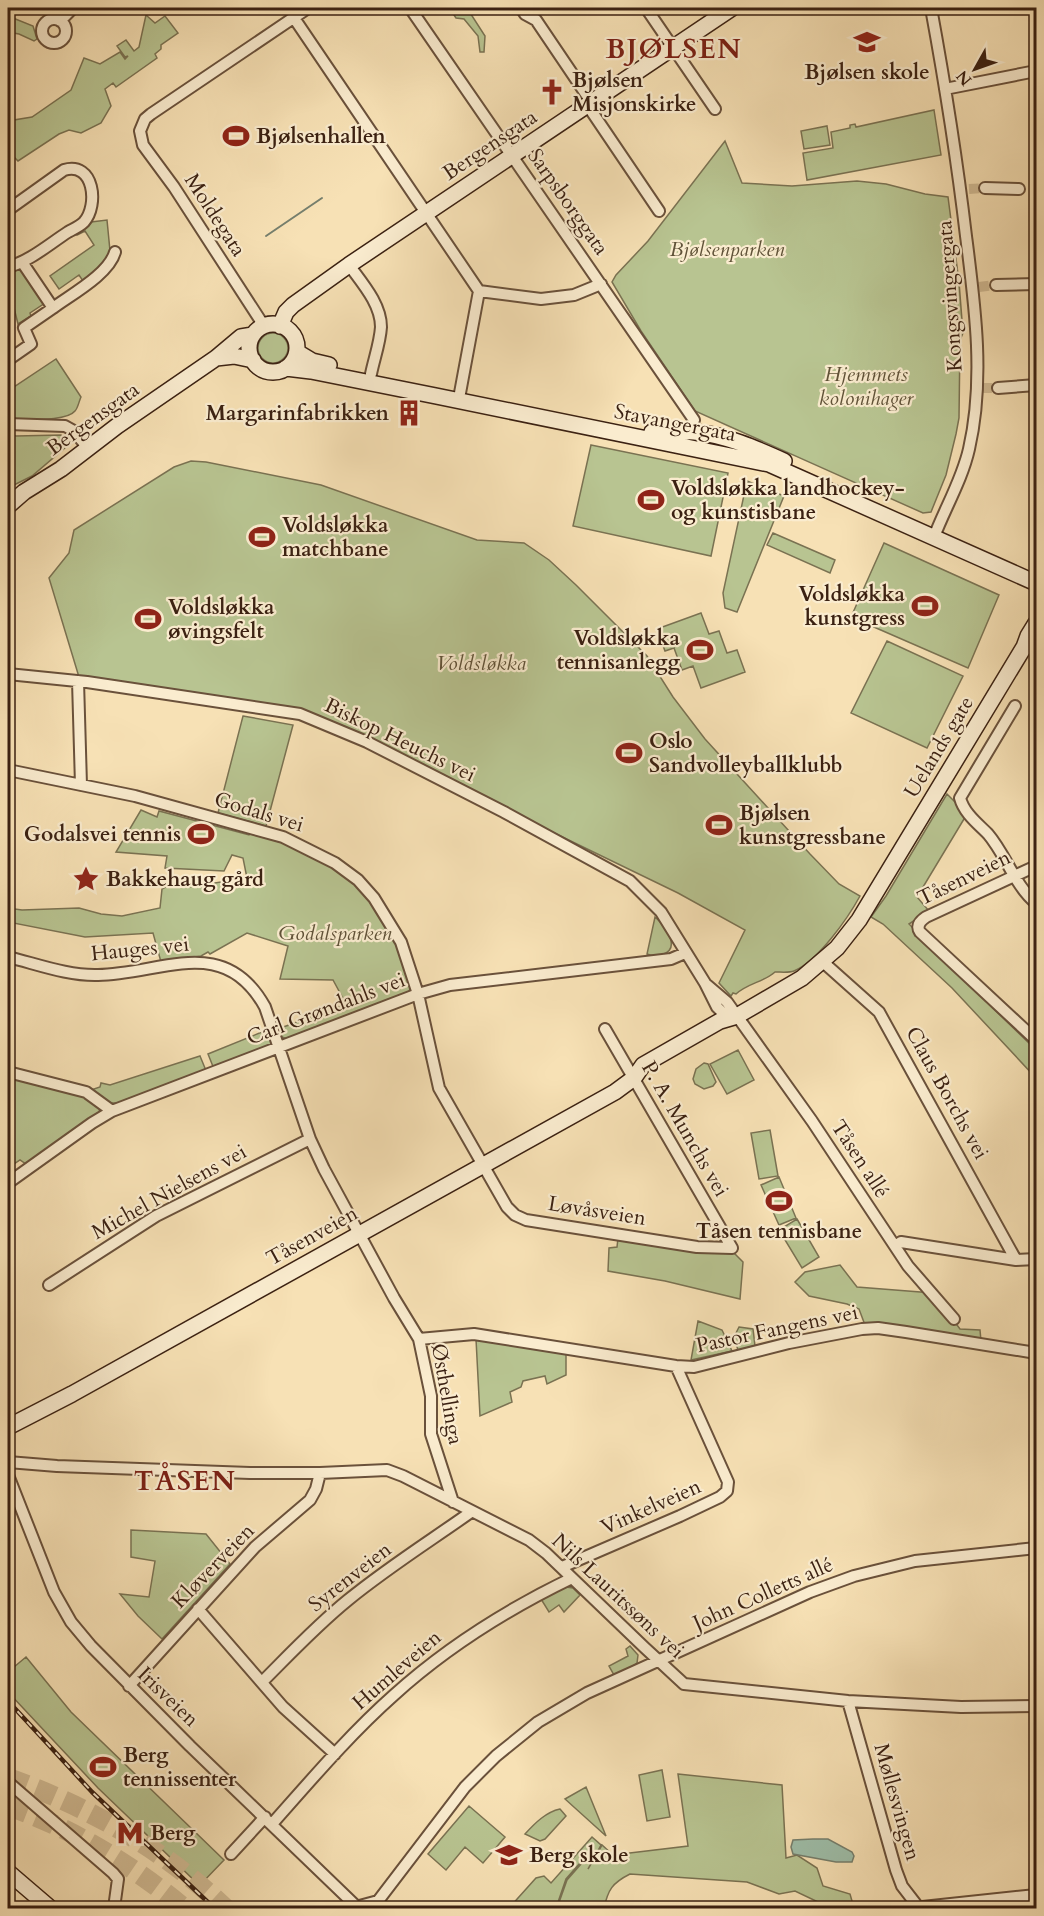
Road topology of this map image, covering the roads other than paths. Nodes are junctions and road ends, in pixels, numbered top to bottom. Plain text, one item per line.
1 (73, 8) edge
2 (308, 8) edge
3 (410, 8) edge
4 (521, 8) edge
5 (646, 8) edge
6 (732, 8) edge
7 (931, 8) edge
8 (294, 18) junction
9 (60, 21) dead end
10 (673, 48) junction
11 (1036, 71) edge
12 (945, 89) junction
13 (590, 104) junction
14 (715, 109) dead end
15 (512, 156) junction
16 (985, 188) tunnel mouth
17 (1019, 189) dead end
18 (8, 210) edge
19 (659, 211) dead end
20 (426, 214) junction
21 (115, 252) dead end
22 (22, 262) junction
23 (349, 265) junction
24 (8, 266) edge
25 (601, 284) junction
26 (1036, 284) edge
27 (996, 285) tunnel mouth
28 (479, 291) junction
29 (53, 308) junction
30 (280, 326) junction
31 (259, 331) junction
32 (297, 352) junction
33 (216, 358) junction
34 (8, 360) edge
35 (253, 360) junction
36 (286, 368) junction
37 (371, 374) junction
38 (1036, 385) edge
39 (998, 388) tunnel mouth
40 (460, 393) junction
41 (8, 424) edge
42 (698, 429) junction
43 (88, 448) junction
44 (691, 448) junction
45 (24, 492) junction
46 (8, 496) edge
47 (8, 506) edge
48 (936, 532) junction
49 (1036, 573) edge
50 (1036, 583) edge
51 (1036, 622) edge
52 (1036, 636) edge
53 (1024, 646) junction
54 (8, 674) edge
55 (78, 681) junction
56 (1015, 706) dead end
57 (8, 770) edge
58 (81, 785) junction
59 (1036, 866) edge
60 (1016, 876) junction
61 (1036, 903) edge
62 (685, 953) junction
63 (8, 957) edge
64 (823, 962) junction
65 (417, 994) junction
66 (737, 1016) junction
67 (605, 1029) dead end
68 (1036, 1040) edge
69 (279, 1048) junction
70 (8, 1072) edge
71 (634, 1078) junction
72 (112, 1111) junction
73 (310, 1139) junction
74 (484, 1165) junction
75 (8, 1183) edge
76 (360, 1234) junction
77 (895, 1246) junction
78 (732, 1248) joint
79 (1036, 1259) edge
80 (1016, 1260) junction
81 (50, 1285) dead end
82 (954, 1319) dead end
83 (419, 1339) junction
84 (1036, 1353) edge
85 (676, 1366) junction
86 (8, 1427) edge
87 (8, 1462) edge
88 (320, 1473) junction
89 (8, 1475) edge
90 (453, 1502) junction
91 (471, 1512) junction
92 (1036, 1548) edge
93 (562, 1567) junction
94 (572, 1578) junction
95 (198, 1609) junction
96 (659, 1660) junction
97 (262, 1682) junction
98 (129, 1686) junction
99 (848, 1701) junction
100 (1036, 1706) edge
101 (334, 1754) junction
102 (8, 1782) edge
103 (269, 1821) junction
104 (231, 1854) dead end
105 (8, 1872) edge
106 (1036, 1895) edge
107 (50, 1908) edge
108 (114, 1908) edge
109 (355, 1908) edge
110 (917, 1908) edge

1 - 9 street
2 - 8 street
3 - 15 street, Sarpsborggata
4 - 13 street
5 - 10 street
6 - 10 main road, Bergensgata
7 - 12 street, Kongsvingergata
8 - 20 street
8 - 31 street, Moldegata
10 - 13 main road, Bergensgata
10 - 14 street
11 - 12 street
12 - 48 street, Kongsvingergata
13 - 15 main road, Bergensgata
13 - 19 street
15 - 20 main road, Bergensgata
15 - 25 street, Sarpsborggata
16 - 17 street
18 - 22 street
20 - 23 main road, Bergensgata
20 - 28 street
21 - 29 street
22 - 24 street
22 - 29 street
23 - 30 main road, Bergensgata
23 - 37 street
25 - 28 street
25 - 42 street, Sarpsborggata
26 - 27 street
28 - 40 street
29 - 34 street
30 - 31 main road
30 - 32 main road
31 - 33 main road, Bergensgata
31 - 35 main road
32 - 36 main road
32 - 37 main road, Stavangergata
33 - 35 main road
33 - 43 main road, Bergensgata
35 - 36 main road
36 - 44 main road, Stavangergata
37 - 40 main road, Stavangergata
38 - 39 street
40 - 42 main road, Stavangergata
41 - 43 street
42 - 44 street
42 - 48 main road, Stavangergata
43 - 45 main road, Bergensgata
44 - 48 main road, Stavangergata
45 - 46 main road, Bergensgata
45 - 47 main road, Bergensgata
48 - 49 main road, Stavangergata
48 - 50 main road, Stavangergata
51 - 53 main road, Uelands gate
52 - 53 main road, Uelands gate
53 - 64 main road, Uelands gate
54 - 55 street, Biskop Heuchs vei
55 - 58 street
55 - 62 street, Biskop Heuchs vei
56 - 60 street
57 - 58 street, Godals vei
58 - 65 street, Godals vei
59 - 60 street, Tåsenveien
60 - 61 street
60 - 68 street, Tåsenveien
62 - 65 street, Carl Grøndahls vei
62 - 66 street, Biskop Heuchs vei
63 - 69 street, Hauges vei
64 - 66 main road, Uelands gate
64 - 80 street, Claus Borchs vei
65 - 69 street, Carl Grøndahls vei
65 - 74 street, Godals vei
66 - 71 main road, Tåsenveien
66 - 77 street, Tåsen allé
67 - 71 street, P. A. Munchs vei
69 - 72 street, Carl Grøndahls vei
69 - 73 street, Hauges vei
70 - 72 street
71 - 74 main road, Tåsenveien
71 - 78 street, P. A. Munchs vei
72 - 75 street, Carl Grøndahls vei
73 - 76 street, Hauges vei
73 - 81 street, Michel Nielsens vei
74 - 76 main road, Tåsenveien
74 - 78 street, Løvåsveien
76 - 83 street, Østhellinga
76 - 86 main road, Tåsenveien
77 - 80 street
77 - 82 street, Tåsen allé
79 - 80 street
83 - 85 street, Pastor Fangens vei
83 - 90 street, Østhellinga
84 - 85 street, Pastor Fangens vei
85 - 93 street, Vinkelveien
87 - 88 street, Nils Lauritssøns vei
88 - 90 street, Nils Lauritssøns vei
88 - 95 street, Kløverveien
89 - 98 street, Irisveien
90 - 91 street, Nils Lauritssøns vei
91 - 93 street, Nils Lauritssøns vei
91 - 97 street, Syrenveien
92 - 96 street, John Colletts allé
93 - 94 street, Nils Lauritssøns vei
94 - 96 street, Nils Lauritssøns vei
94 - 101 street, Humleveien
95 - 97 street
95 - 98 street, Kløverveien
96 - 99 street, Nils Lauritssøns vei
96 - 109 street, John Colletts allé
97 - 101 street
98 - 103 street, Irisveien
99 - 100 street, Nils Lauritssøns vei
99 - 110 street, Møllesvingen
101 - 103 street, Humleveien
102 - 108 street
103 - 104 street, Humleveien
103 - 109 street, Irisveien
105 - 107 main road
106 - 110 street

